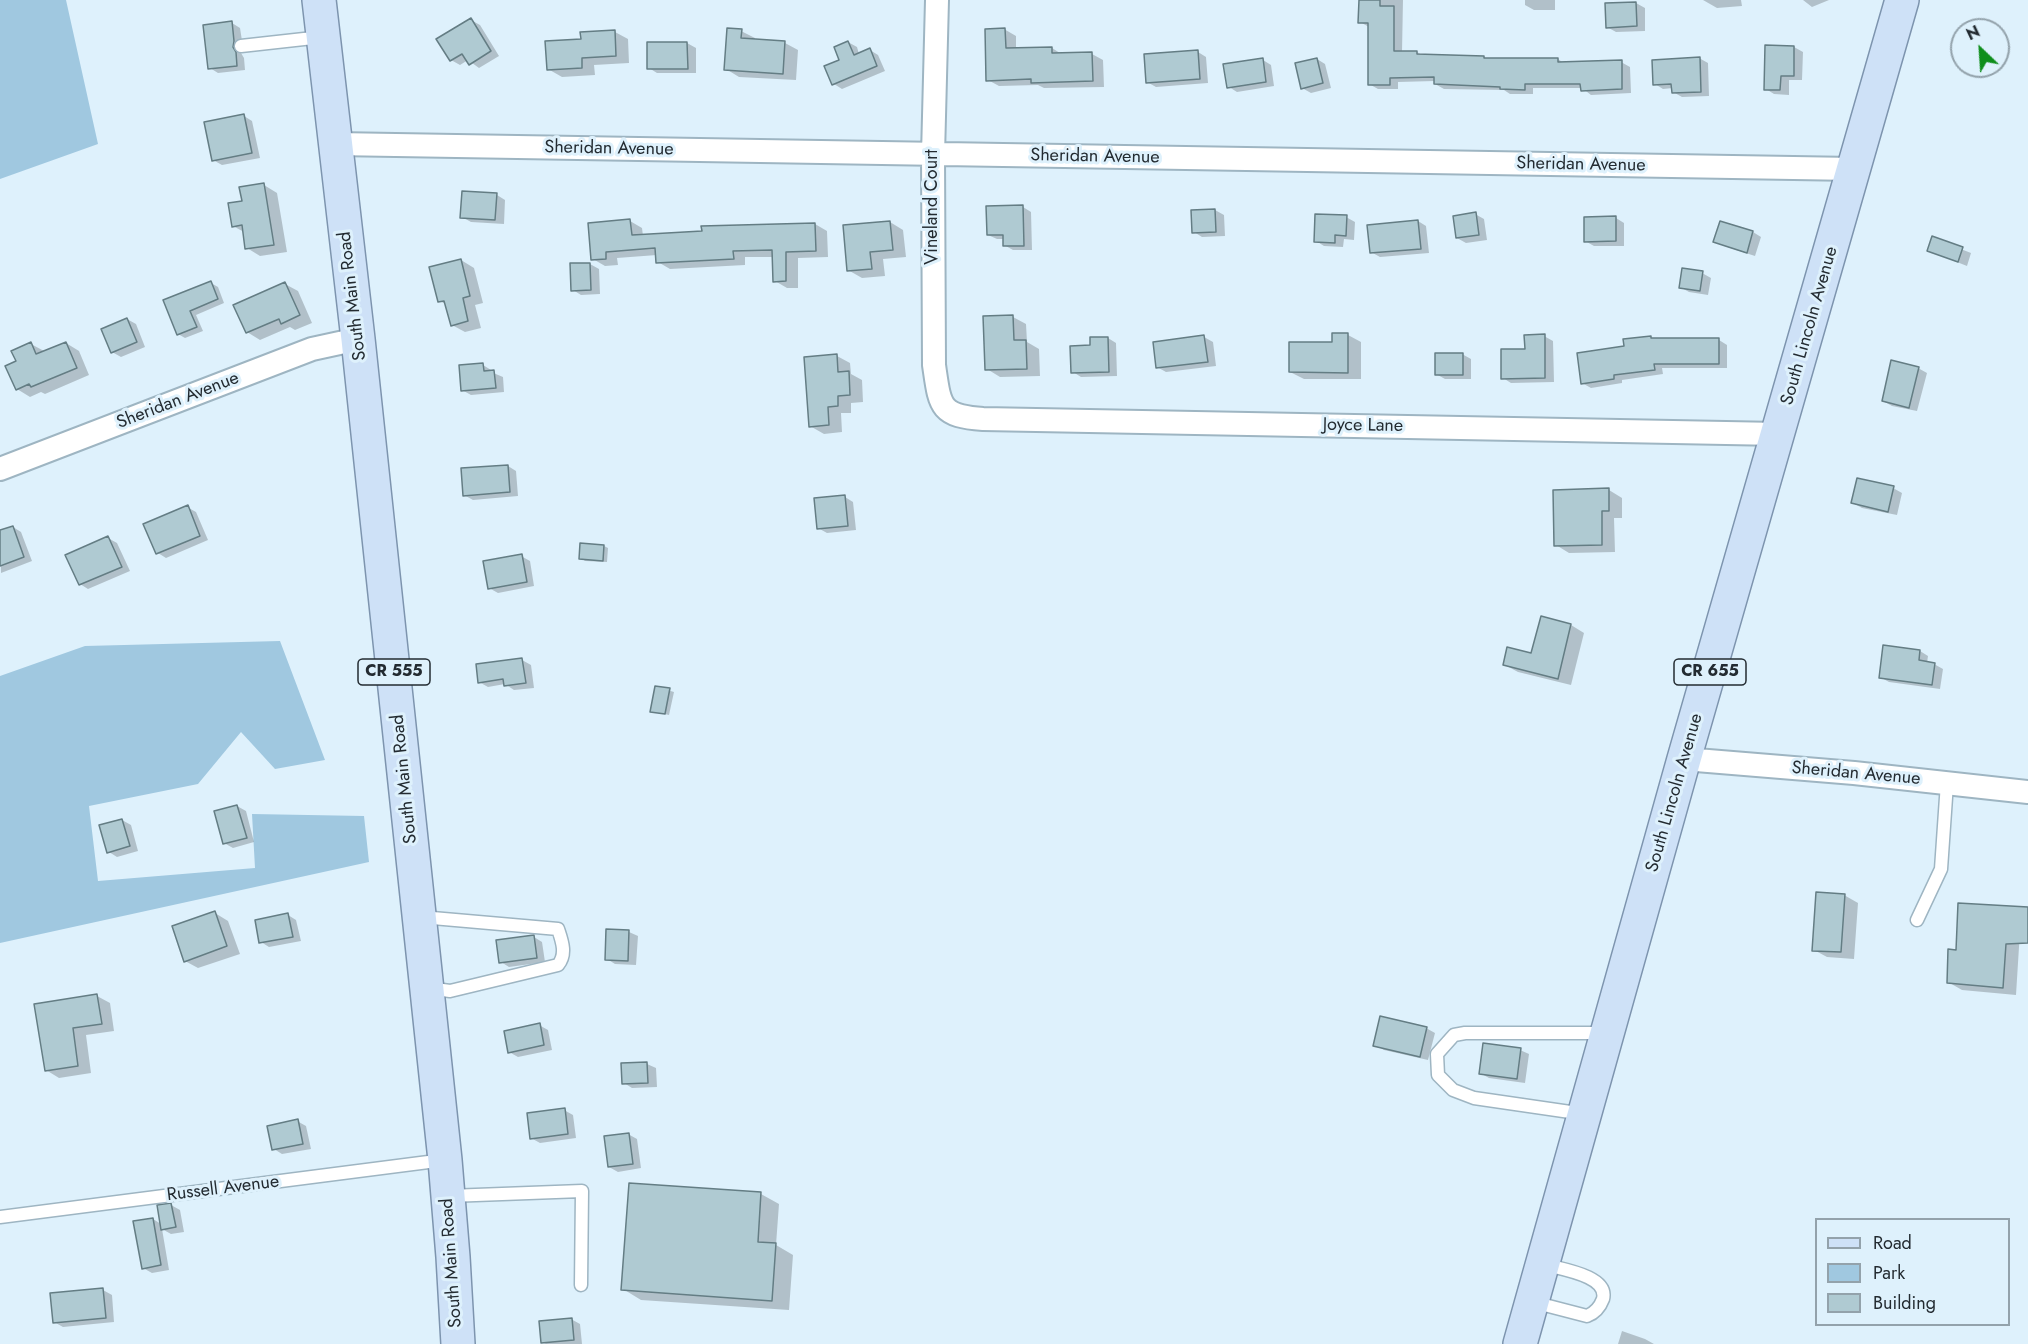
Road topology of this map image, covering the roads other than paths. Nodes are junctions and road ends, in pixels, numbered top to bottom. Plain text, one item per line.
1 (319, 0) edge
2 (937, 0) edge
3 (1902, 0) edge
4 (323, 37) junction
5 (241, 46) dead end
6 (335, 144) junction
7 (933, 155) junction
8 (1854, 169) junction
9 (358, 339) junction
10 (949, 411) joint
11 (1779, 434) junction
12 (0, 469) edge
13 (1684, 759) junction
14 (1947, 783) junction
15 (2028, 792) edge
16 (420, 917) junction
17 (1917, 920) dead end
18 (427, 988) junction
19 (1608, 1033) junction
20 (1585, 1114) junction
21 (445, 1160) junction
22 (448, 1196) junction
23 (0, 1218) edge
24 (1543, 1264) junction
25 (580, 1285) dead end
26 (1532, 1302) junction
27 (458, 1344) edge
28 (1520, 1344) edge

1 - 4 main road, South Main Road / CR 555
2 - 7 street, Vineland Court
3 - 8 main road, South Lincoln Avenue / CR 655
4 - 5 lane
4 - 6 main road, South Main Road / CR 555
6 - 7 street, Sheridan Avenue
6 - 9 main road, South Main Road / CR 555
7 - 8 street, Sheridan Avenue
7 - 10 street, Vineland Court
8 - 11 main road, South Lincoln Avenue / CR 655
9 - 12 street, Sheridan Avenue
9 - 16 main road, South Main Road / CR 555
10 - 11 street, Joyce Lane
11 - 13 main road, South Lincoln Avenue / CR 655
13 - 14 street, Sheridan Avenue
13 - 19 main road, South Lincoln Avenue / CR 655
14 - 15 street, Sheridan Avenue
14 - 17 lane
16 - 18 main road, South Main Road / CR 555
16 - 18 lane
18 - 21 main road, South Main Road / CR 555
19 - 20 main road, South Lincoln Avenue / CR 655
19 - 20 lane
20 - 24 main road, South Lincoln Avenue / CR 655
21 - 22 main road, South Main Road / CR 555
21 - 23 lane, Russell Avenue
22 - 25 lane
22 - 27 main road, South Main Road / CR 555
24 - 26 main road, South Lincoln Avenue / CR 655
24 - 26 lane
26 - 28 main road, South Lincoln Avenue / CR 655

